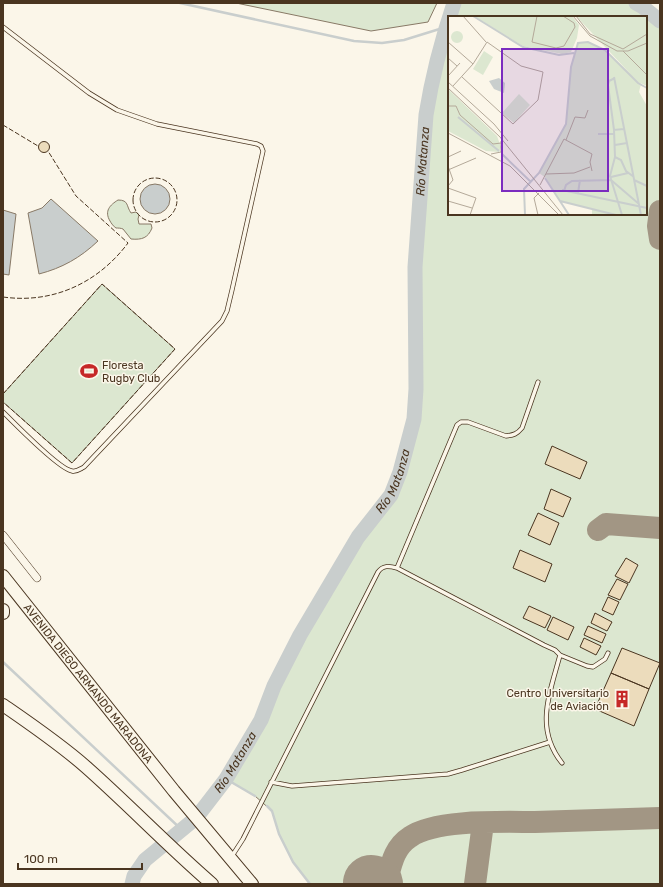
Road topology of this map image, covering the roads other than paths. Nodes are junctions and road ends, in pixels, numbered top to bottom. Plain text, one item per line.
1 (3, 27) edge
2 (538, 382) dead end
3 (3, 412) edge
4 (3, 535) edge
5 (397, 568) junction
6 (3, 576) edge
7 (37, 578) dead end
8 (3, 610) edge
9 (3, 613) edge
10 (608, 653) dead end
11 (560, 655) junction
12 (3, 705) edge
13 (550, 742) junction
14 (562, 763) dead end
15 (271, 782) junction
16 (230, 858) junction
17 (212, 884) edge
18 (252, 884) edge

1 - 3 lane
2 - 5 lane
4 - 7 street
5 - 11 lane
5 - 15 lane
6 - 16 main road, AVENIDA DIEGO ARMANDO MARADONA
8 - 9 main road
10 - 11 lane
11 - 13 lane
12 - 17 main road
13 - 14 lane
13 - 15 lane
15 - 16 lane
16 - 18 main road, AVENIDA DIEGO ARMANDO MARADONA

